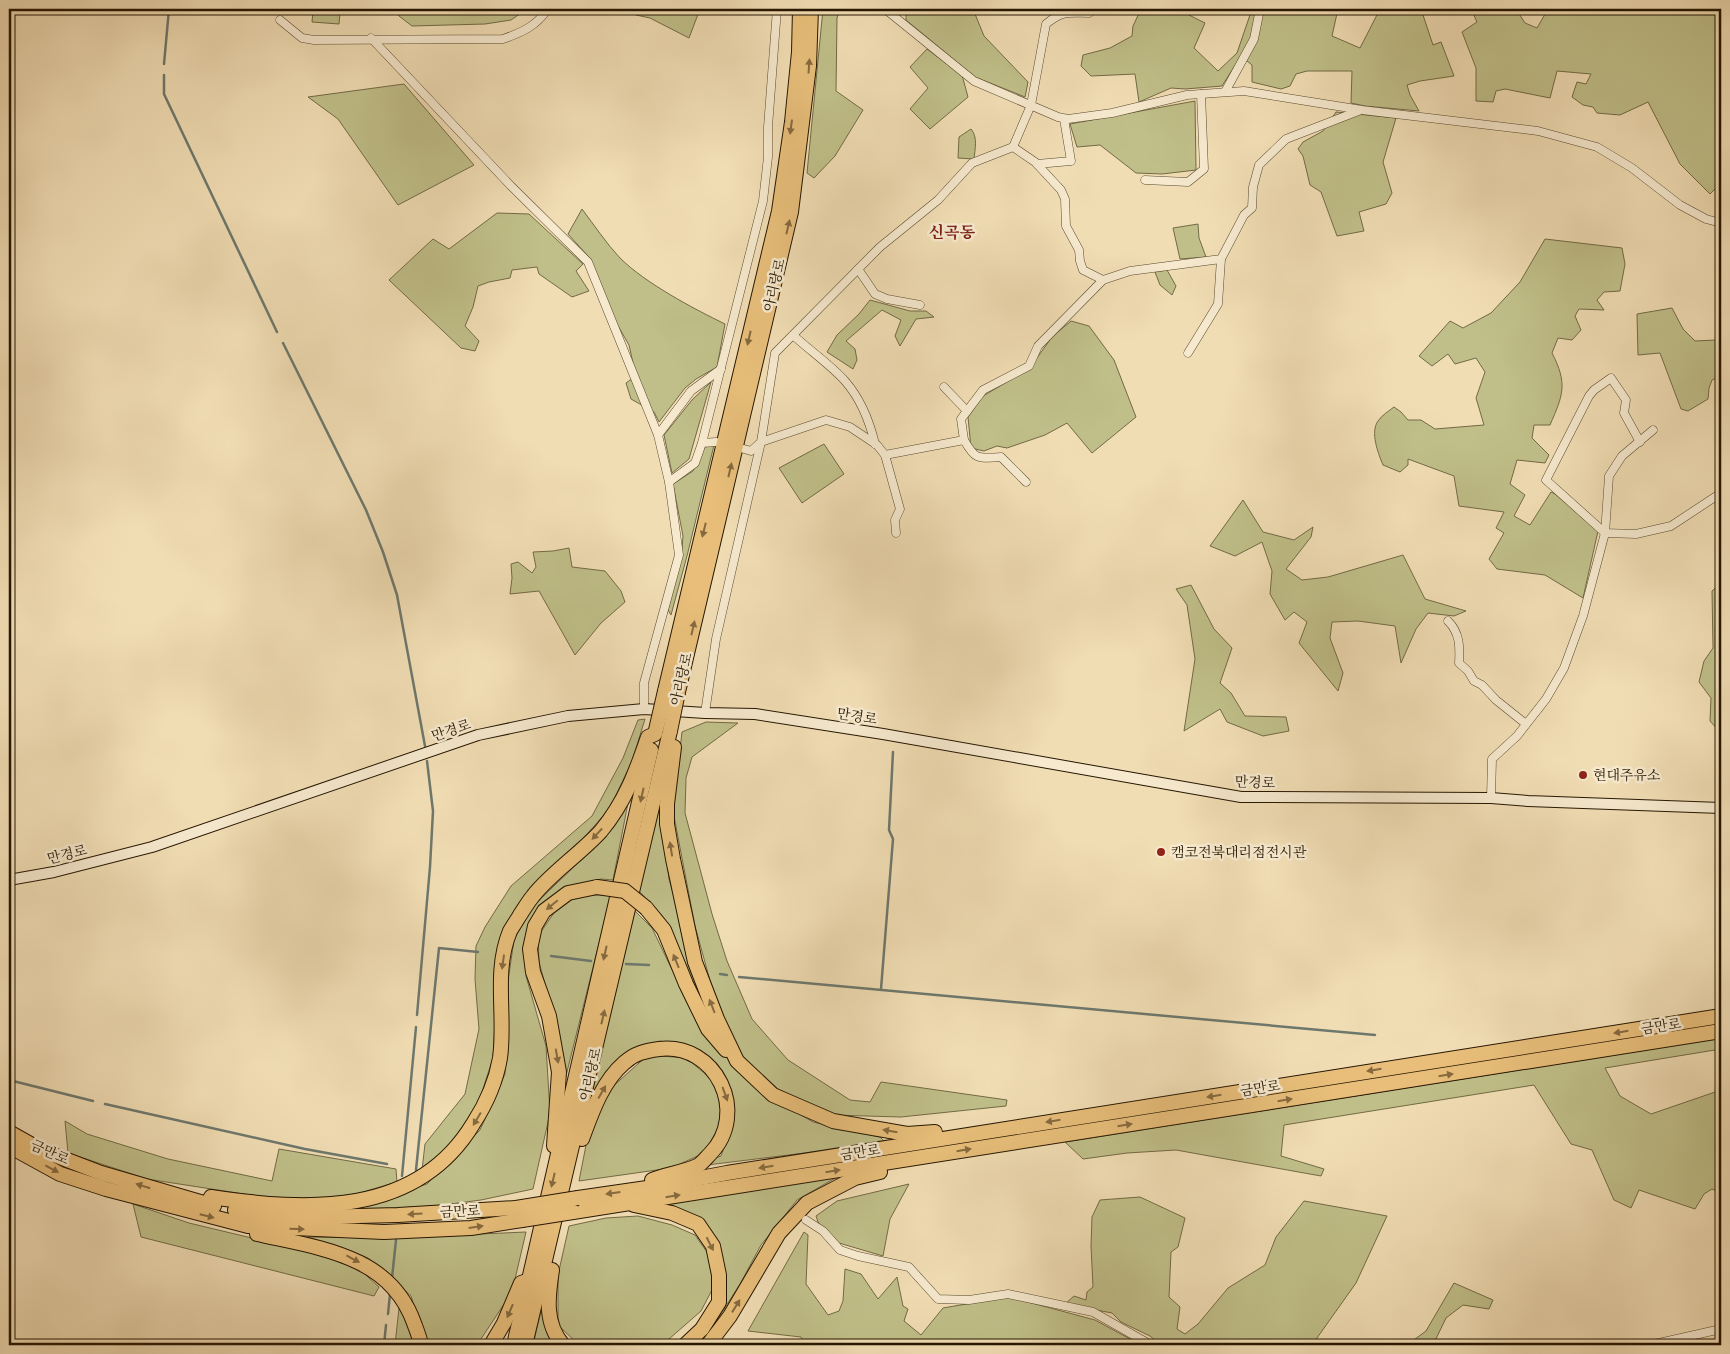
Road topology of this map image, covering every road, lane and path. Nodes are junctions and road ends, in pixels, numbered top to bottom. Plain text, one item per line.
1 (548, 9) edge
2 (777, 9) edge
3 (800, 9) edge
4 (812, 9) edge
5 (885, 9) edge
6 (1260, 9) edge
7 (1089, 13) dead end
8 (280, 20) dead end
9 (371, 38) junction
10 (1225, 92) junction
11 (1201, 94) junction
12 (1031, 105) junction
13 (1362, 110) junction
14 (1064, 119) junction
15 (1013, 147) junction
16 (1037, 164) junction
17 (1145, 180) dead end
18 (1721, 223) edge
19 (1221, 259) junction
20 (858, 269) junction
21 (1103, 280) junction
22 (920, 305) dead end
23 (793, 335) junction
24 (1188, 352) dead end
25 (721, 369) junction
26 (944, 388) dead end
27 (967, 411) junction
28 (1653, 430) dead end
29 (658, 434) junction
30 (964, 440) junction
31 (716, 442) dead end
32 (761, 442) junction
33 (1640, 442) junction
34 (702, 443) junction
35 (876, 444) junction
36 (744, 449) dead end
37 (886, 455) junction
38 (669, 482) junction
39 (1026, 482) dead end
40 (1721, 493) edge
41 (896, 533) dead end
42 (1605, 533) junction
43 (1448, 621) dead end
44 (671, 692) junction
45 (644, 709) junction
46 (705, 713) junction
47 (1526, 724) junction
48 (662, 733) junction
49 (1491, 798) junction
50 (1721, 808) edge
51 (9, 880) edge
52 (1721, 1016) edge
53 (1721, 1032) edge
54 (737, 1061) junction
55 (9, 1132) edge
56 (970, 1135) junction
57 (9, 1146) edge
58 (566, 1150) junction
59 (916, 1158) junction
60 (647, 1188) junction
61 (624, 1203) junction
62 (207, 1205) junction
63 (519, 1214) junction
64 (806, 1220) dead end
65 (248, 1226) junction
66 (546, 1259) junction
67 (530, 1280) junction
68 (1721, 1329) edge
69 (421, 1345) edge
70 (491, 1345) edge
71 (514, 1345) edge
72 (525, 1345) edge
73 (563, 1345) edge
74 (685, 1345) edge
75 (708, 1345) edge
76 (1151, 1345) edge
77 (1650, 1345) edge

1 - 9 street
2 - 25 street
3 -> 44 highway, 아리랑로
44 -> 4 highway, 아리랑로
5 - 12 street
6 - 10 street
7 - 12 street
8 - 9 street
9 - 29 street
10 - 11 street
10 - 13 street
11 - 14 street
11 - 17 street
12 - 14 street
12 - 15 street
13 - 18 street
13 - 19 street
14 - 16 street
15 - 16 street
15 - 20 street
16 - 21 street
19 - 21 street
19 - 24 street
20 - 22 street
20 - 23 street
21 - 27 street
23 - 32 street
23 - 35 street
25 - 29 street
25 - 34 street
26 - 27 street
27 - 30 street
28 - 33 street
29 - 38 street
30 - 37 street
30 - 39 street
31 - 34 street
32 - 35 street
32 - 36 street
32 - 46 street
33 - 42 street
33 - 42 street
34 - 38 street
35 - 37 street
37 - 41 street
38 - 45 street
40 - 42 street
42 - 47 street
43 - 47 street
44 - 48 highway, 아리랑로, bridge
45 - 46 street, 만경로
45 - 51 street, 만경로
46 - 49 street, 만경로
47 - 49 street
54 -> 48 highway
48 - 58 highway, 아리랑로
48 -> 62 highway
49 - 50 street, 만경로
52 -> 56 highway, 금만로
59 -> 53 highway, 금만로
56 -> 54 highway
54 -> 58 highway, bridge
62 -> 55 highway, 금만로
56 -> 60 highway, 금만로
57 -> 65 highway, 금만로
58 -> 60 highway
58 - 66 highway, 아리랑로
58 -> 67 highway, 아리랑로
61 -> 59 highway, 금만로
75 -> 59 highway
60 -> 63 highway, 금만로, bridge
61 - 63 highway, 금만로, bridge
61 -> 74 highway
63 -> 62 highway, 금만로
65 -> 63 highway, 금만로
64 - 76 street
65 -> 69 highway
66 - 72 highway, 아리랑로
66 - 73 highway
67 -> 70 highway
67 - 71 highway, 아리랑로
68 - 77 street

